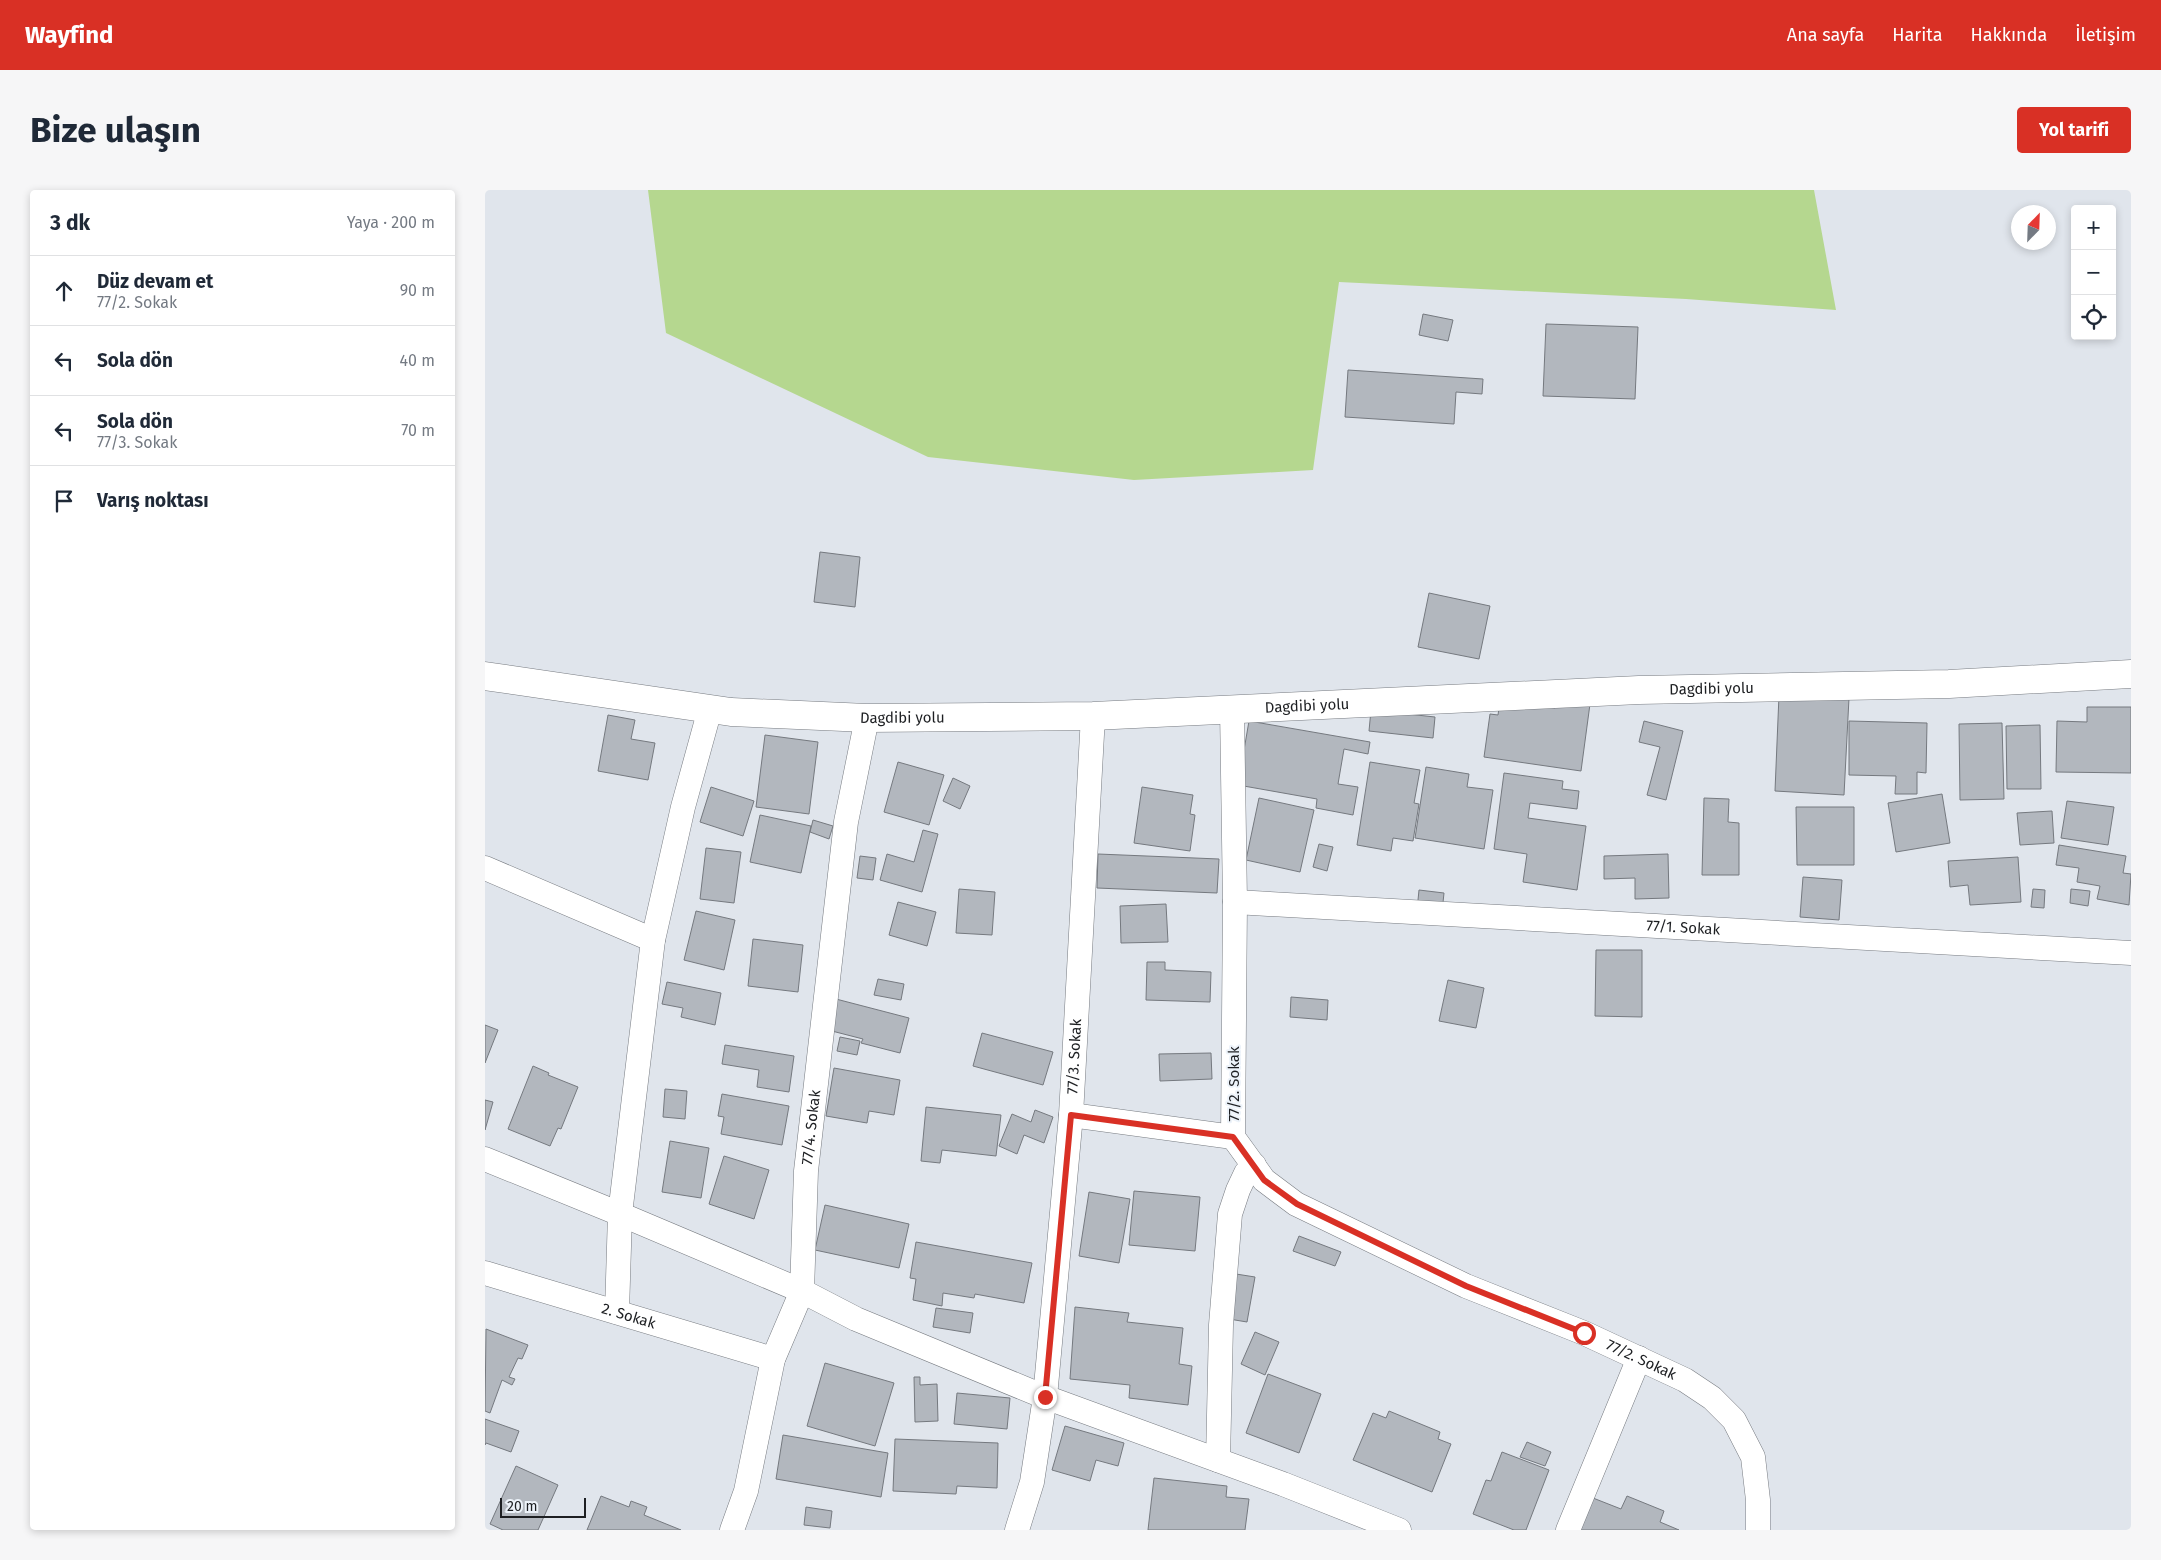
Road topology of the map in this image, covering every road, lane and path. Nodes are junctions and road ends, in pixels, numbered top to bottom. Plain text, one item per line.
1 (2131, 674) edge
2 (485, 676) edge
3 (1232, 708) junction
4 (710, 709) junction
5 (1093, 716) junction
6 (867, 718) junction
7 (485, 868) edge
8 (1235, 902) junction
9 (653, 940) junction
10 (2131, 952) edge
11 (1071, 1115) junction
12 (1233, 1137) junction
13 (485, 1160) edge
14 (1254, 1165) junction
15 (620, 1214) junction
16 (485, 1273) edge
17 (802, 1291) junction
18 (617, 1312) junction
19 (1639, 1358) junction
20 (773, 1359) junction
21 (1045, 1397) junction
22 (1218, 1460) junction
23 (732, 1530) edge
24 (1017, 1530) edge
25 (1399, 1530) edge
26 (1568, 1530) edge
27 (1758, 1530) edge

1 - 3 street, Dagdibi yolu
2 - 4 street, Dagdibi yolu
3 - 5 street, Dagdibi yolu
3 - 8 street, 77/2. Sokak
4 - 6 street, Dagdibi yolu
4 - 9 street
5 - 6 street, Dagdibi yolu
5 - 11 street, 77/3. Sokak
6 - 17 street, 77/4. Sokak
7 - 9 street
8 - 10 street, 77/1. Sokak
8 - 12 street, 77/2. Sokak
9 - 15 street
11 - 12 street
11 - 21 street, 77/3. Sokak
12 - 14 street, 77/2. Sokak
13 - 15 street
14 - 19 street, 77/2. Sokak
14 - 22 street
15 - 17 street
15 - 18 street
16 - 18 street, 2. Sokak
17 - 20 street, 77/4. Sokak
17 - 21 street
18 - 20 street, 2. Sokak
19 - 26 street
19 - 27 street, 77/2. Sokak
20 - 23 street, 77/4. Sokak
21 - 22 street
21 - 24 street, 77/3. Sokak
22 - 25 street

